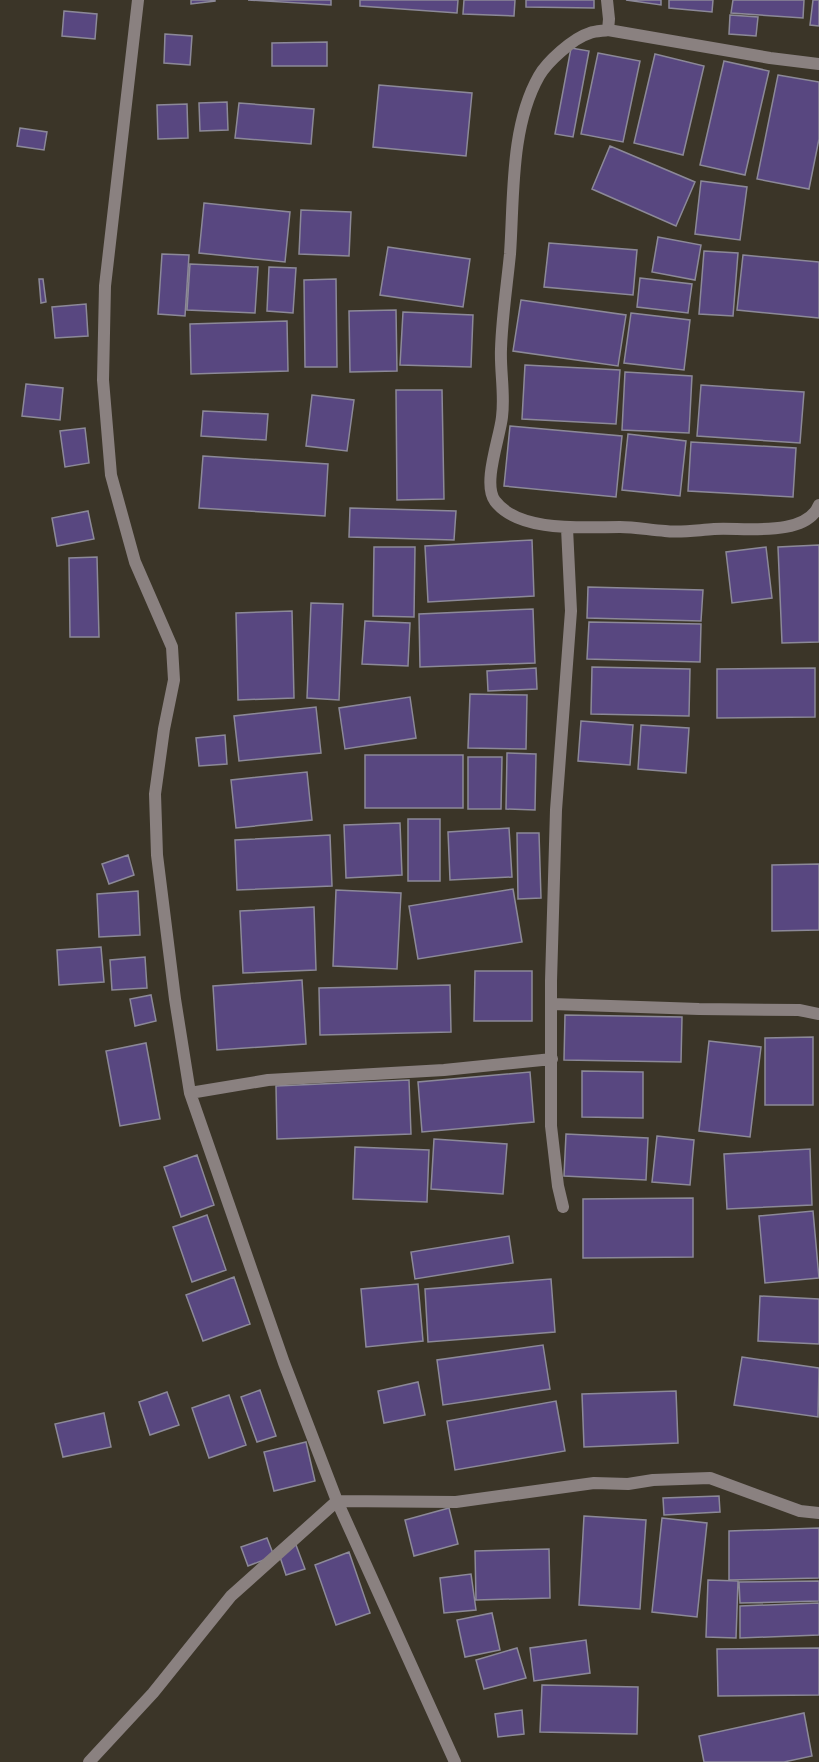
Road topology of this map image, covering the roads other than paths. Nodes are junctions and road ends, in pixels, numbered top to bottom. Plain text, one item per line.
1 (138, 0) edge
2 (607, 0) edge
3 (608, 30) junction
4 (819, 64) edge
5 (819, 505) edge
6 (567, 528) junction
7 (552, 1004) junction
8 (819, 1014) edge
9 (552, 1059) junction
10 (190, 1093) junction
11 (563, 1207) dead end
12 (337, 1501) junction
13 (819, 1513) edge
14 (89, 1762) edge
15 (455, 1762) edge

1 - 10 street
2 - 3 street
3 - 4 street
3 - 6 street
5 - 6 street
6 - 7 street
7 - 8 street
7 - 9 street
9 - 10 street
9 - 11 street
10 - 12 street
12 - 13 street
12 - 14 street
12 - 15 street

